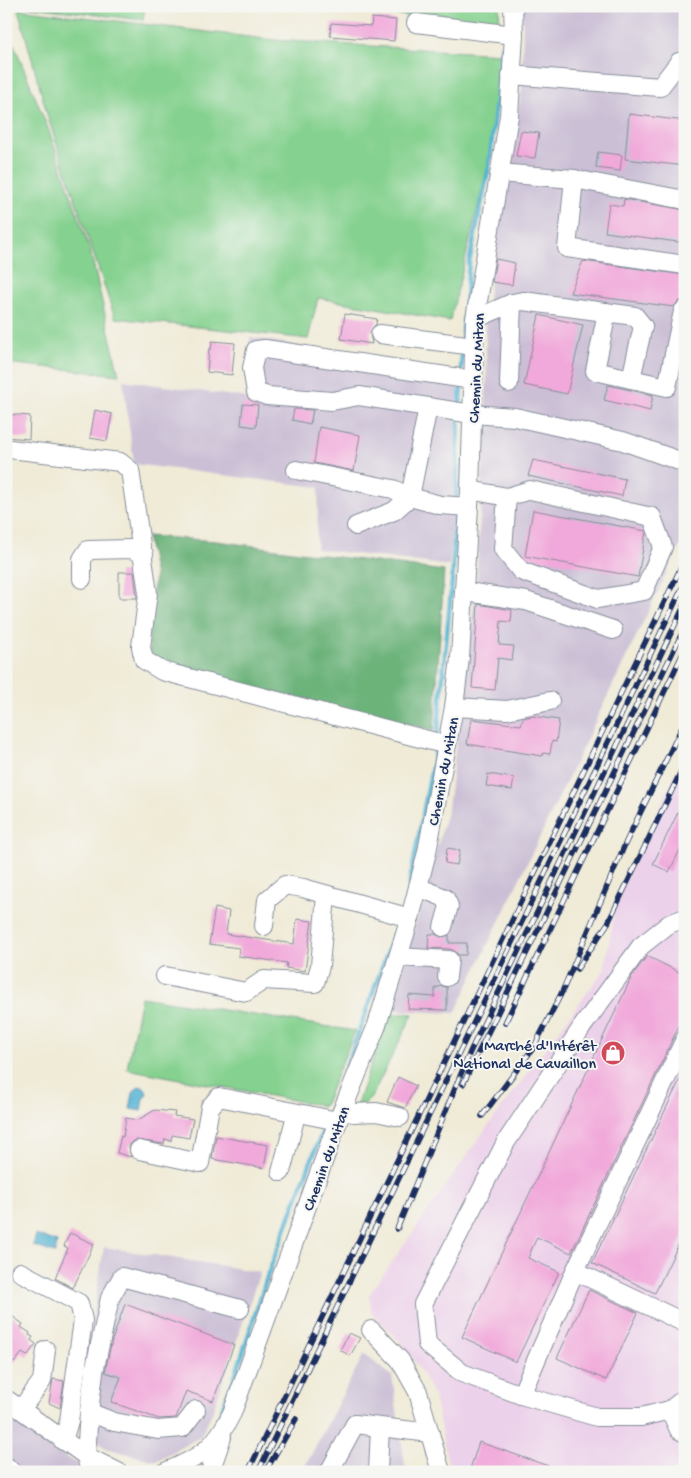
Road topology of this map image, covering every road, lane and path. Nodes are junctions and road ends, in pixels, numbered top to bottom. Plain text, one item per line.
1 (513, 6) edge
2 (416, 23) dead end
3 (514, 35) junction
4 (685, 62) edge
5 (512, 75) junction
6 (500, 173) junction
7 (574, 179) junction
8 (685, 200) edge
9 (685, 265) edge
10 (512, 303) junction
11 (683, 311) dead end
12 (607, 312) junction
13 (475, 319) junction
14 (380, 334) dead end
15 (474, 346) junction
16 (631, 379) junction
17 (473, 380) junction
18 (509, 383) dead end
19 (428, 407) junction
20 (472, 414) junction
21 (10, 449) dead end
22 (685, 463) edge
23 (296, 470) dead end
24 (410, 497) junction
25 (507, 497) junction
26 (470, 498) junction
27 (356, 526) dead end
28 (144, 554) junction
29 (82, 579) dead end
30 (465, 594) junction
31 (613, 630) dead end
32 (550, 701) dead end
33 (454, 707) junction
34 (447, 745) junction
35 (418, 887) junction
36 (326, 895) junction
37 (410, 918) junction
38 (685, 918) edge
39 (264, 926) dead end
40 (443, 927) dead end
41 (398, 957) junction
42 (165, 976) dead end
43 (447, 977) dead end
44 (685, 1039) edge
45 (238, 1113) dead end
46 (400, 1118) dead end
47 (338, 1121) junction
48 (294, 1123) junction
49 (139, 1150) dead end
50 (281, 1172) dead end
51 (575, 1271) junction
52 (20, 1272) dead end
53 (240, 1309) dead end
54 (685, 1323) edge
55 (371, 1330) dead end
56 (46, 1350) dead end
57 (521, 1395) junction
58 (685, 1398) edge
59 (6, 1399) edge
60 (21, 1409) junction
61 (196, 1410) dead end
62 (670, 1410) junction
63 (89, 1412) junction
64 (380, 1427) junction
65 (225, 1428) junction
66 (430, 1433) junction
67 (685, 1433) edge
68 (63, 1441) junction
69 (88, 1464) edge
70 (6, 1466) edge
71 (12, 1472) edge
72 (118, 1472) edge
73 (165, 1472) edge
74 (210, 1472) edge
75 (329, 1472) edge
76 (378, 1472) edge
77 (441, 1472) edge

1 - 3 street, Chemin du Mitan
2 - 3 street
3 - 5 street, Chemin du Mitan
4 - 5 street
5 - 6 street, Chemin du Mitan
6 - 7 street
6 - 13 street, Chemin du Mitan
7 - 8 street
7 - 9 street
10 - 12 street
10 - 13 street
10 - 18 street
11 - 16 street
12 - 16 street
12 - 16 street
13 - 15 street, Chemin du Mitan
14 - 15 street
15 - 17 street, Chemin du Mitan
17 - 19 street
17 - 20 street, Chemin du Mitan
19 - 20 street
19 - 24 street
20 - 22 street
20 - 26 street, Chemin du Mitan
21 - 28 street
23 - 24 street
24 - 26 street
24 - 27 street
25 - 25 street
25 - 26 street
26 - 30 street, Chemin du Mitan
28 - 29 street
28 - 34 street
30 - 31 street
30 - 33 street, Chemin du Mitan
32 - 33 street
33 - 34 street, Chemin du Mitan
34 - 35 street, Chemin du Mitan
35 - 37 street, Chemin du Mitan
35 - 40 street
36 - 37 street
36 - 39 street
36 - 42 street
37 - 41 street, Chemin du Mitan
38 - 57 street
41 - 43 street
41 - 47 street, Chemin du Mitan
44 - 51 street
45 - 48 street
46 - 47 street
47 - 48 street
47 - 49 street
47 - 65 street, Chemin du Mitan
48 - 50 street
51 - 54 street
51 - 57 street
52 - 68 street
53 - 63 street
55 - 66 street
56 - 60 street
57 - 62 street
58 - 62 street
59 - 60 street
60 - 68 street
61 - 63 street
62 - 67 street
63 - 69 street
64 - 66 street
64 - 75 street
64 - 76 street
65 - 73 street, Chemin du Mitan
65 - 74 street
66 - 77 street
68 - 69 street
69 - 72 street
70 - 71 street

